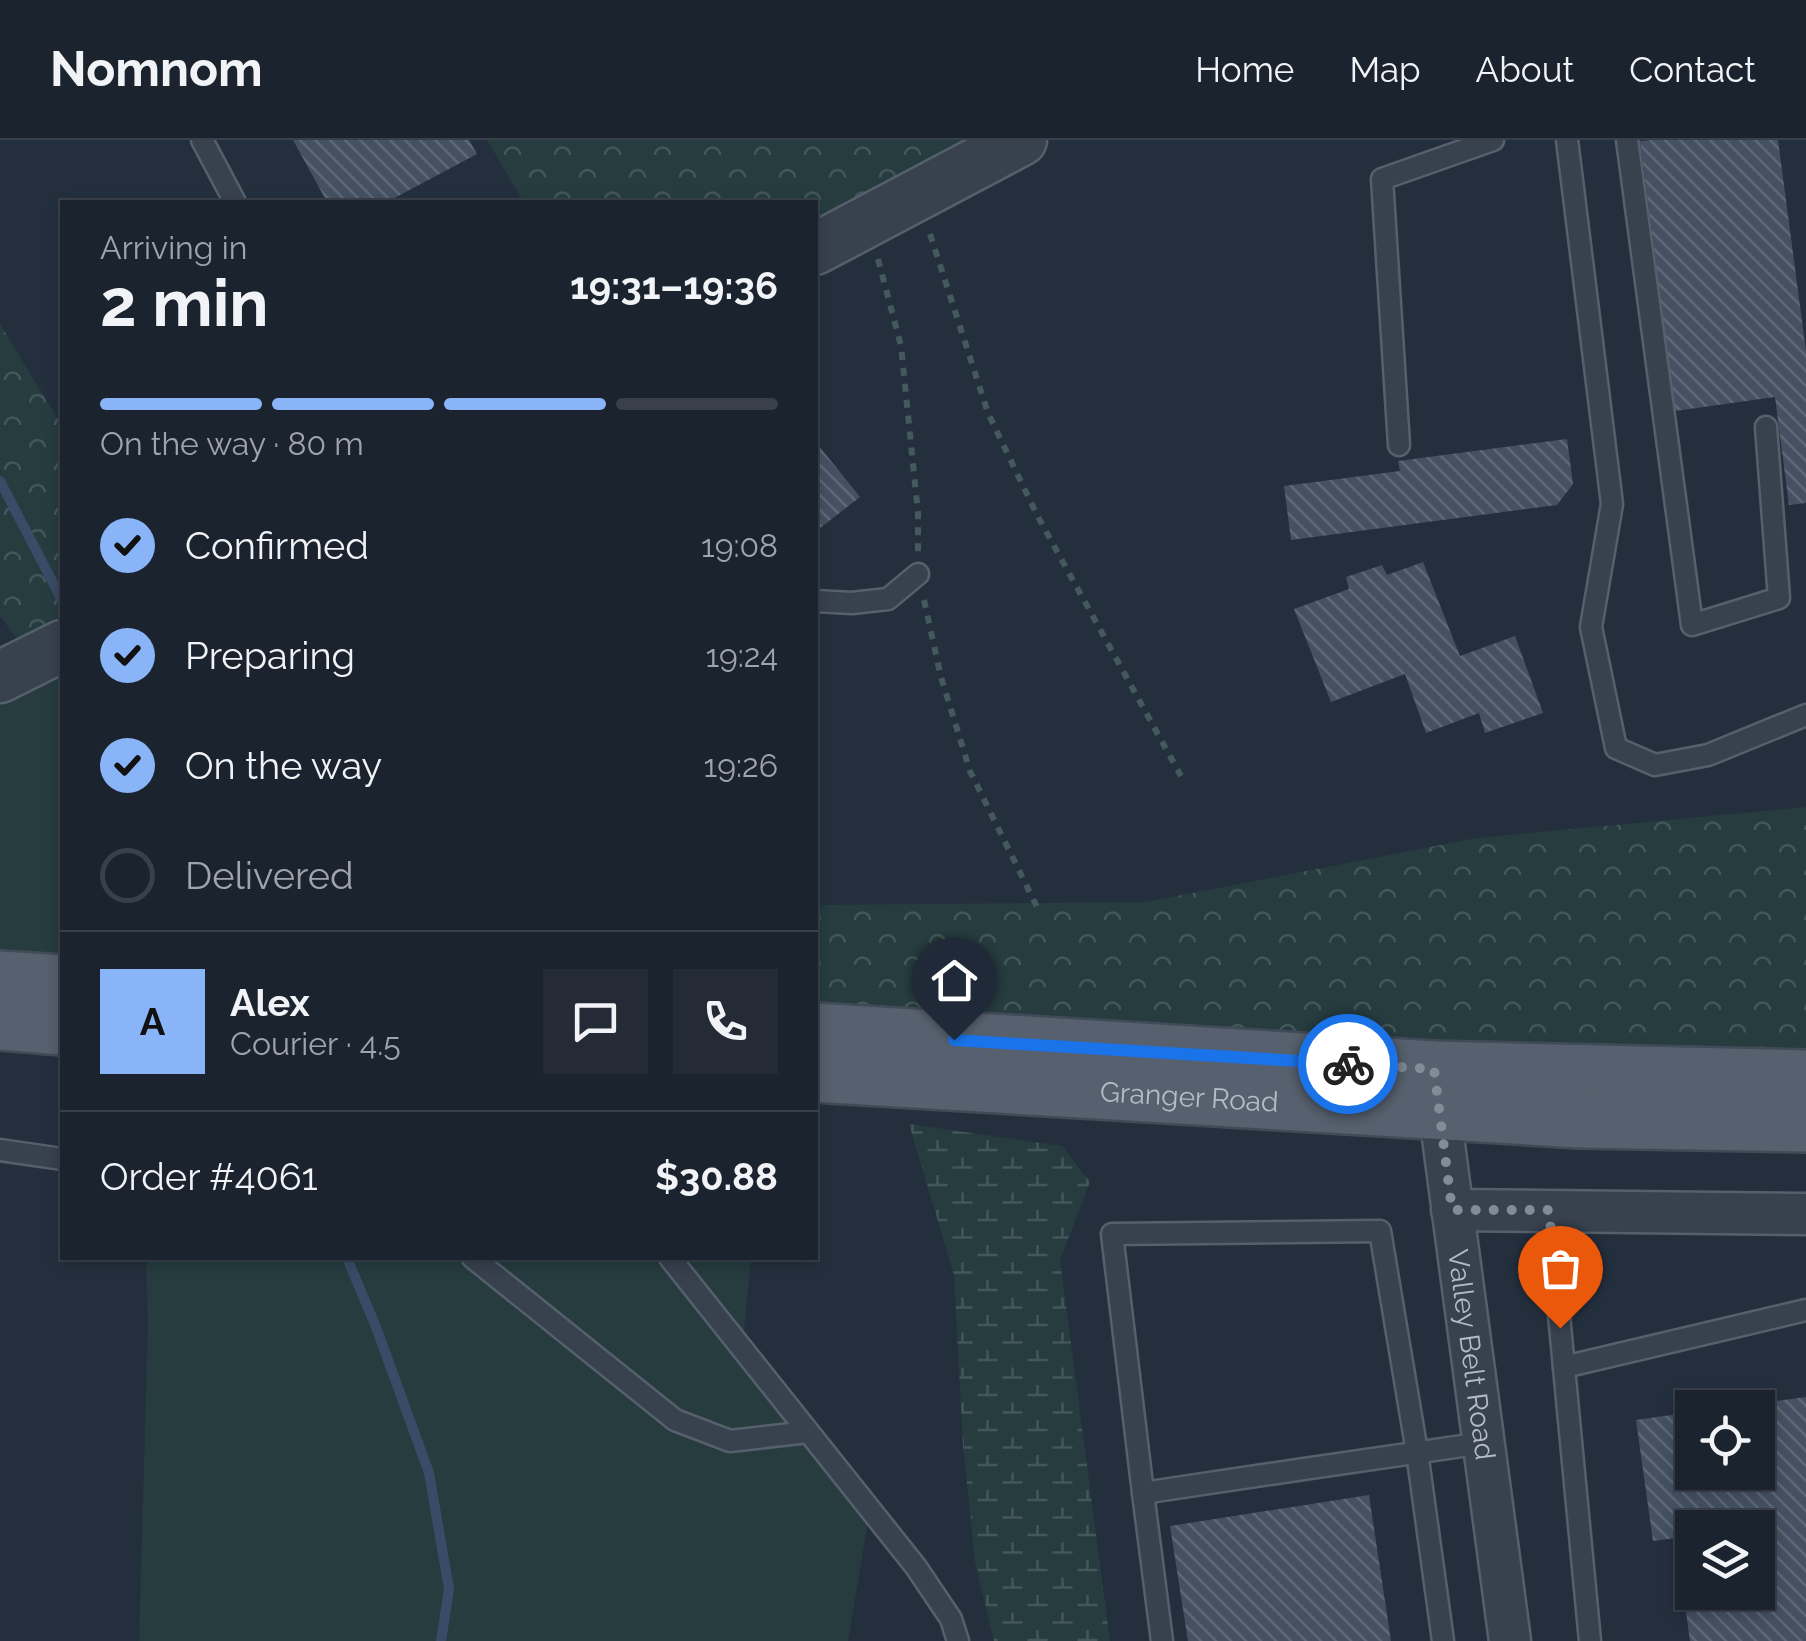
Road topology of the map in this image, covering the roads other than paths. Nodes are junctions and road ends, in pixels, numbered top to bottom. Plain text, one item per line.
1 (202, 140) edge
2 (1020, 140) edge
3 (1492, 140) edge
4 (1567, 140) edge
5 (1628, 140) edge
6 (235, 200) edge
7 (818, 248) edge
8 (1766, 427) dead end
9 (1399, 445) dead end
10 (918, 574) dead end
11 (818, 600) edge
12 (1806, 716) edge
13 (0, 978) edge
14 (60, 983) edge
15 (0, 1022) edge
16 (60, 1026) edge
17 (818, 1030) edge
18 (818, 1074) edge
19 (1806, 1078) edge
20 (1437, 1090) junction
21 (1806, 1124) edge
22 (0, 1150) edge
23 (60, 1160) edge
24 (1452, 1210) junction
25 (1549, 1210) junction
26 (1806, 1214) edge
27 (475, 1260) edge
28 (672, 1260) edge
29 (1806, 1310) edge
30 (1564, 1367) junction
31 (808, 1432) junction
32 (1483, 1442) junction
33 (1417, 1452) junction
34 (1143, 1493) junction
35 (958, 1641) edge
36 (1162, 1641) edge
37 (1443, 1641) edge
38 (1510, 1641) edge
39 (1590, 1641) edge

1 - 6 lane
2 - 7 street
3 - 9 lane
4 - 12 lane
5 - 8 lane
10 - 11 lane
13 - 14 main road
15 - 16 main road
17 - 20 main road, Granger Road
18 - 20 main road, Granger Road
19 - 20 main road, Granger Road
20 - 21 main road, Granger Road
20 - 24 street, Valley Belt Road
22 - 23 lane
24 - 25 street
24 - 32 street, Valley Belt Road
25 - 26 street
25 - 30 lane
27 - 31 lane
28 - 31 lane
29 - 30 lane
30 - 39 lane
31 - 35 lane
32 - 33 lane
32 - 38 street, Valley Belt Road
33 - 34 lane
33 - 34 lane
33 - 37 lane
34 - 36 lane

